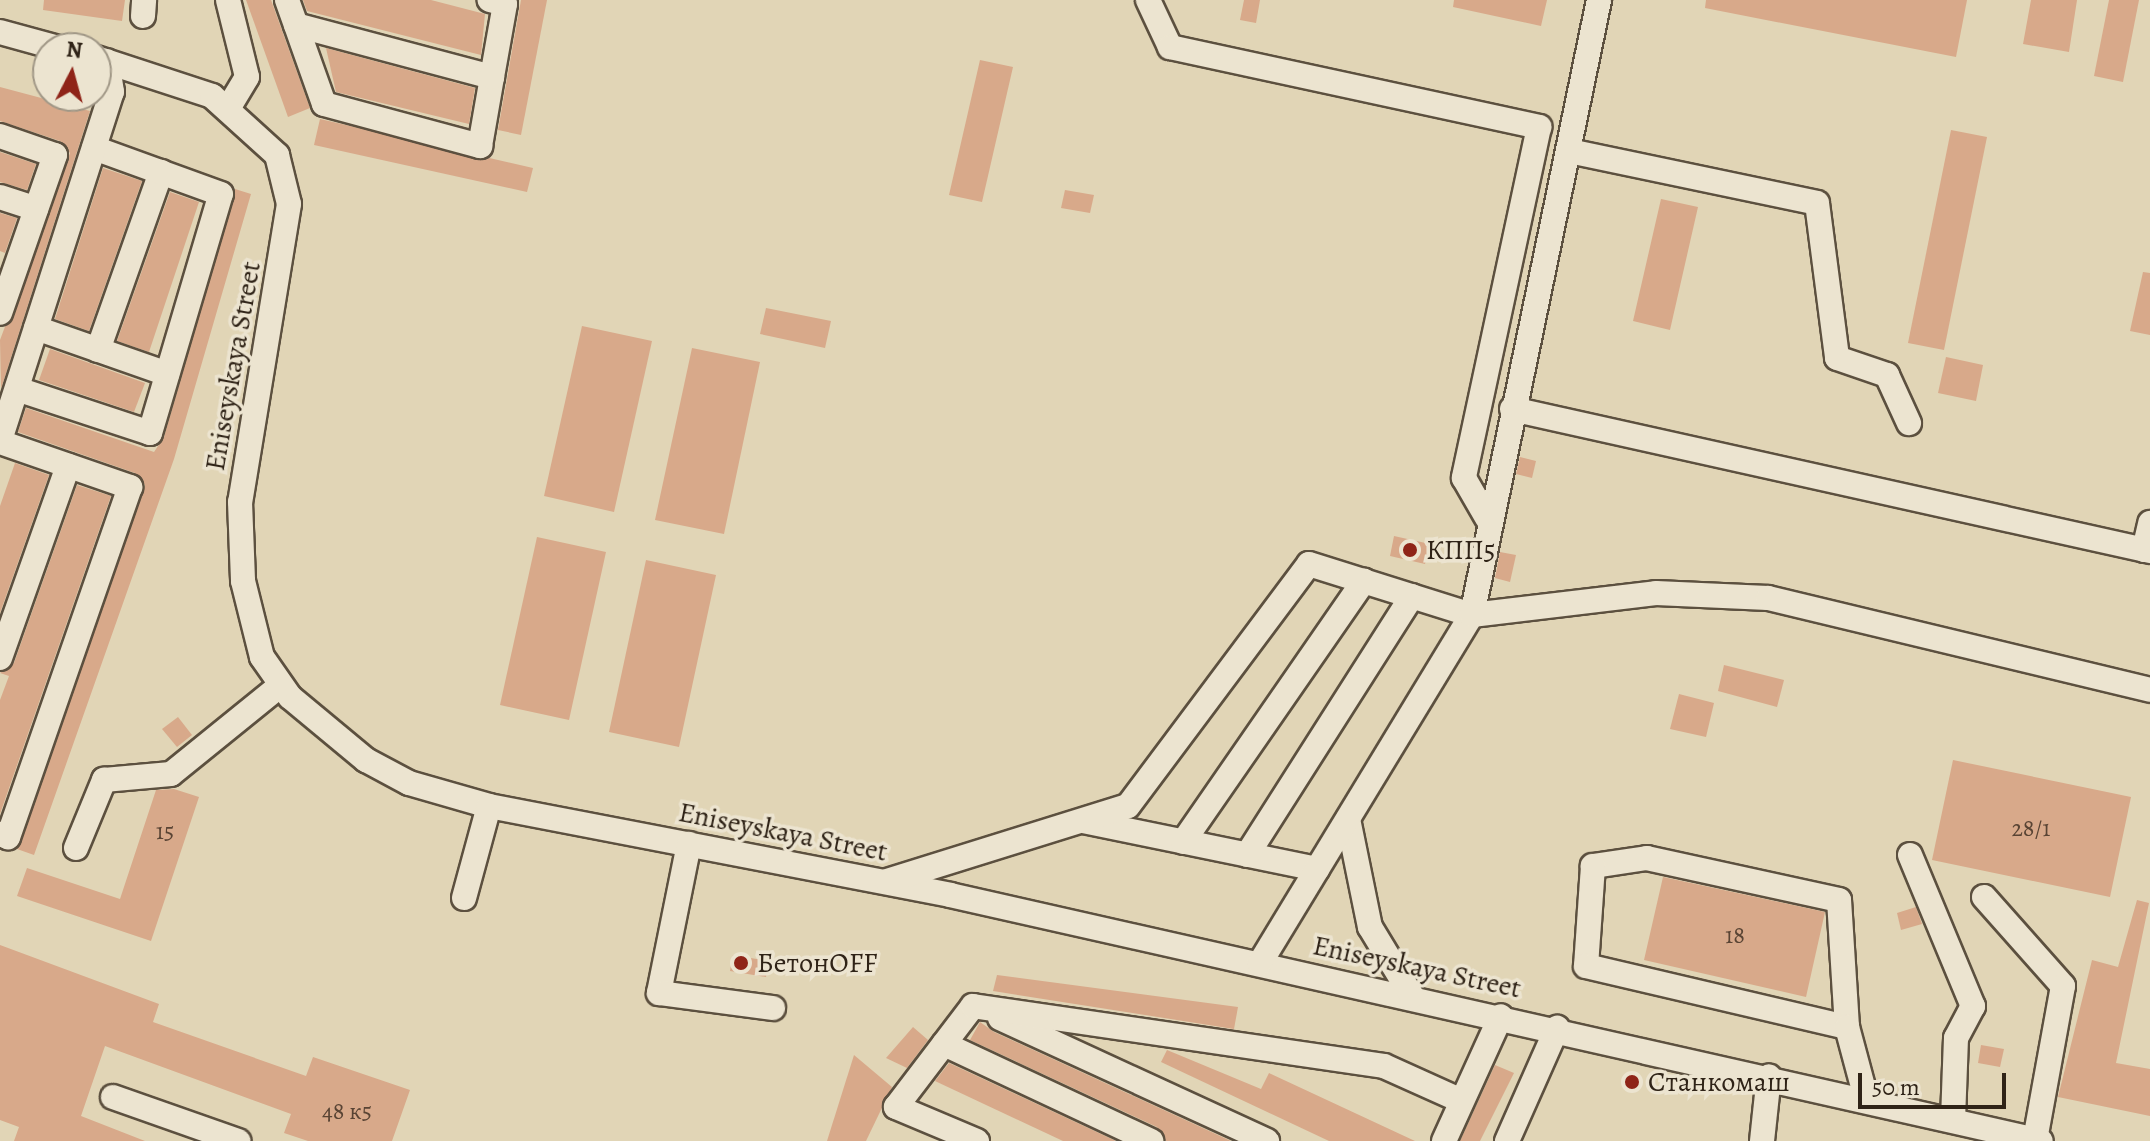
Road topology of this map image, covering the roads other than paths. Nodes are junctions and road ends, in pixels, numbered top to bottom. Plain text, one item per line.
1 (228, 0) edge
2 (287, 0) edge
3 (490, 0) edge
4 (1148, 0) edge
5 (1599, 0) edge
6 (296, 25) junction
7 (0, 32) edge
8 (32, 41) edge
9 (112, 64) edge
10 (492, 77) junction
11 (229, 107) junction
12 (106, 112) edge
13 (0, 136) edge
14 (94, 148) junction
15 (1569, 151) junction
16 (161, 172) junction
17 (0, 197) edge
18 (36, 209) junction
19 (7, 267) edge
20 (0, 313) edge
21 (36, 328) junction
22 (98, 350) junction
23 (167, 374) junction
24 (17, 389) junction
25 (1512, 409) junction
26 (1909, 423) dead end
27 (0, 441) edge
28 (68, 466) junction
29 (1487, 518) junction
30 (2150, 523) edge
31 (2147, 550) edge
32 (1364, 581) junction
33 (1412, 596) junction
34 (1472, 615) junction
35 (0, 658) edge
36 (281, 685) junction
37 (2150, 690) edge
38 (489, 806) junction
39 (1348, 819) junction
40 (1081, 820) junction
41 (0, 834) edge
42 (1183, 842) junction
43 (689, 844) junction
44 (76, 848) dead end
45 (1247, 855) junction
46 (1910, 855) dead end
47 (1317, 869) junction
48 (885, 882) junction
49 (1984, 897) dead end
50 (464, 898) dead end
51 (1260, 963) junction
52 (1412, 996) junction
53 (973, 1006) junction
54 (773, 1008) dead end
55 (1501, 1016) junction
56 (1847, 1027) junction
57 (1557, 1028) junction
58 (944, 1044) junction
59 (1769, 1076) junction
60 (113, 1097) dead end
61 (1866, 1098) junction
62 (1462, 1101) junction
63 (1953, 1120) junction
64 (2038, 1140) edge
65 (238, 1141) edge
66 (977, 1141) edge
67 (1151, 1141) edge
68 (1267, 1141) edge
69 (1444, 1141) edge
70 (1507, 1141) edge
71 (1762, 1141) edge

1 - 11 street
2 - 6 street
3 - 10 street
4 - 29 street
5 - 15 street
6 - 10 street
6 - 10 street
7 - 8 street
9 - 11 street, Eniseyskaya Street
11 - 36 street, Eniseyskaya Street
12 - 14 street
13 - 18 street
14 - 16 street
14 - 21 street
15 - 25 street
15 - 26 street
16 - 22 street
16 - 23 street
17 - 18 street
18 - 19 street
19 - 20 street
21 - 22 street
21 - 24 street
22 - 23 street
23 - 24 street
24 - 27 street
25 - 29 street
25 - 31 street
27 - 28 street
28 - 35 street
28 - 41 street
29 - 34 street
30 - 31 street
32 - 33 street
32 - 40 street
32 - 42 street
33 - 34 street
33 - 45 street
34 - 37 street
34 - 39 street
36 - 38 street, Eniseyskaya Street
36 - 44 street
38 - 43 street, Eniseyskaya Street
38 - 50 street
39 - 47 street
39 - 52 street
40 - 42 street
40 - 48 street
42 - 45 street
43 - 48 street, Eniseyskaya Street
43 - 54 street
45 - 47 street
46 - 63 street
47 - 51 street
48 - 51 street, Eniseyskaya Street
49 - 64 street
51 - 52 street, Eniseyskaya Street
52 - 55 street, Eniseyskaya Street
53 - 58 street
53 - 62 street
53 - 68 street
55 - 57 street, Eniseyskaya Street
55 - 62 street
56 - 56 street
56 - 61 street
57 - 59 street, Eniseyskaya Street
57 - 70 street
58 - 66 street
58 - 67 street
59 - 61 street, Eniseyskaya Street
59 - 71 street
60 - 65 street
61 - 63 street, Eniseyskaya Street
62 - 69 street
63 - 64 street, Eniseyskaya Street

